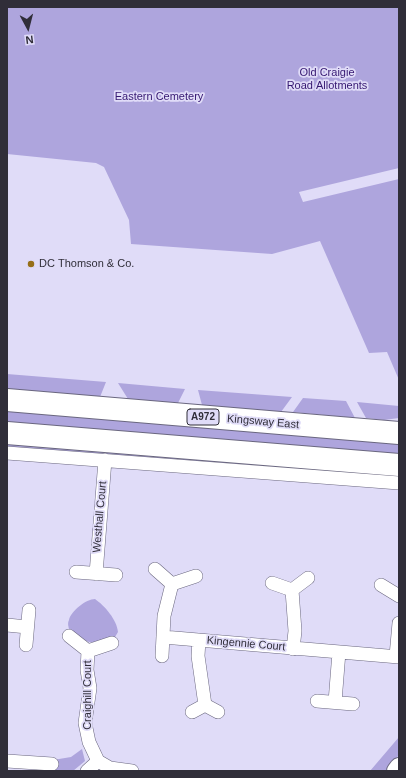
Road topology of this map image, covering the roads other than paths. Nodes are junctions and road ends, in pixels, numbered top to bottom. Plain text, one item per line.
1 (7, 400) edge
2 (7, 433) edge
3 (399, 433) edge
4 (7, 453) edge
5 (105, 460) junction
6 (399, 464) edge
7 (399, 483) edge
8 (155, 569) dead end
9 (76, 572) dead end
10 (96, 574) junction
11 (116, 576) dead end
12 (196, 576) dead end
13 (308, 578) dead end
14 (272, 583) dead end
15 (172, 584) junction
16 (381, 585) dead end
17 (292, 590) junction
18 (399, 596) edge
19 (29, 610) dead end
20 (399, 623) edge
21 (7, 625) edge
22 (27, 627) junction
23 (69, 636) dead end
24 (163, 637) junction
25 (199, 640) junction
26 (112, 643) dead end
27 (26, 645) dead end
28 (294, 649) junction
29 (88, 650) junction
30 (339, 652) junction
31 (162, 656) dead end
32 (397, 657) edge
33 (317, 701) dead end
34 (335, 702) junction
35 (205, 704) junction
36 (353, 704) dead end
37 (192, 712) dead end
38 (218, 712) dead end
39 (98, 761) junction
40 (11, 764) edge
41 (52, 764) dead end
42 (399, 767) edge
43 (87, 771) edge
44 (132, 771) edge
45 (396, 771) edge

1 - 3 highway, Kingsway East / A972
2 - 6 highway
4 - 5 street
5 - 7 street
5 - 10 street, Westhall Court
8 - 15 street
9 - 10 street
10 - 11 street
12 - 15 street
13 - 17 street
14 - 17 street
15 - 24 street
16 - 18 street
17 - 28 street, Kingennie Court
19 - 22 street
20 - 32 street, Kingennie Court
21 - 22 street
22 - 27 street
23 - 29 street, Craighill Court
24 - 25 street, Kingennie Court
24 - 31 street
25 - 28 street, Kingennie Court
25 - 35 street, Kingennie Court
26 - 29 street, Craighill Court
28 - 30 street, Kingennie Court
29 - 39 street, Craighill Court
30 - 32 street, Kingennie Court
30 - 34 street
33 - 34 street
34 - 36 street
35 - 37 street
35 - 38 street
39 - 43 street
39 - 44 street
40 - 41 street
42 - 45 street

